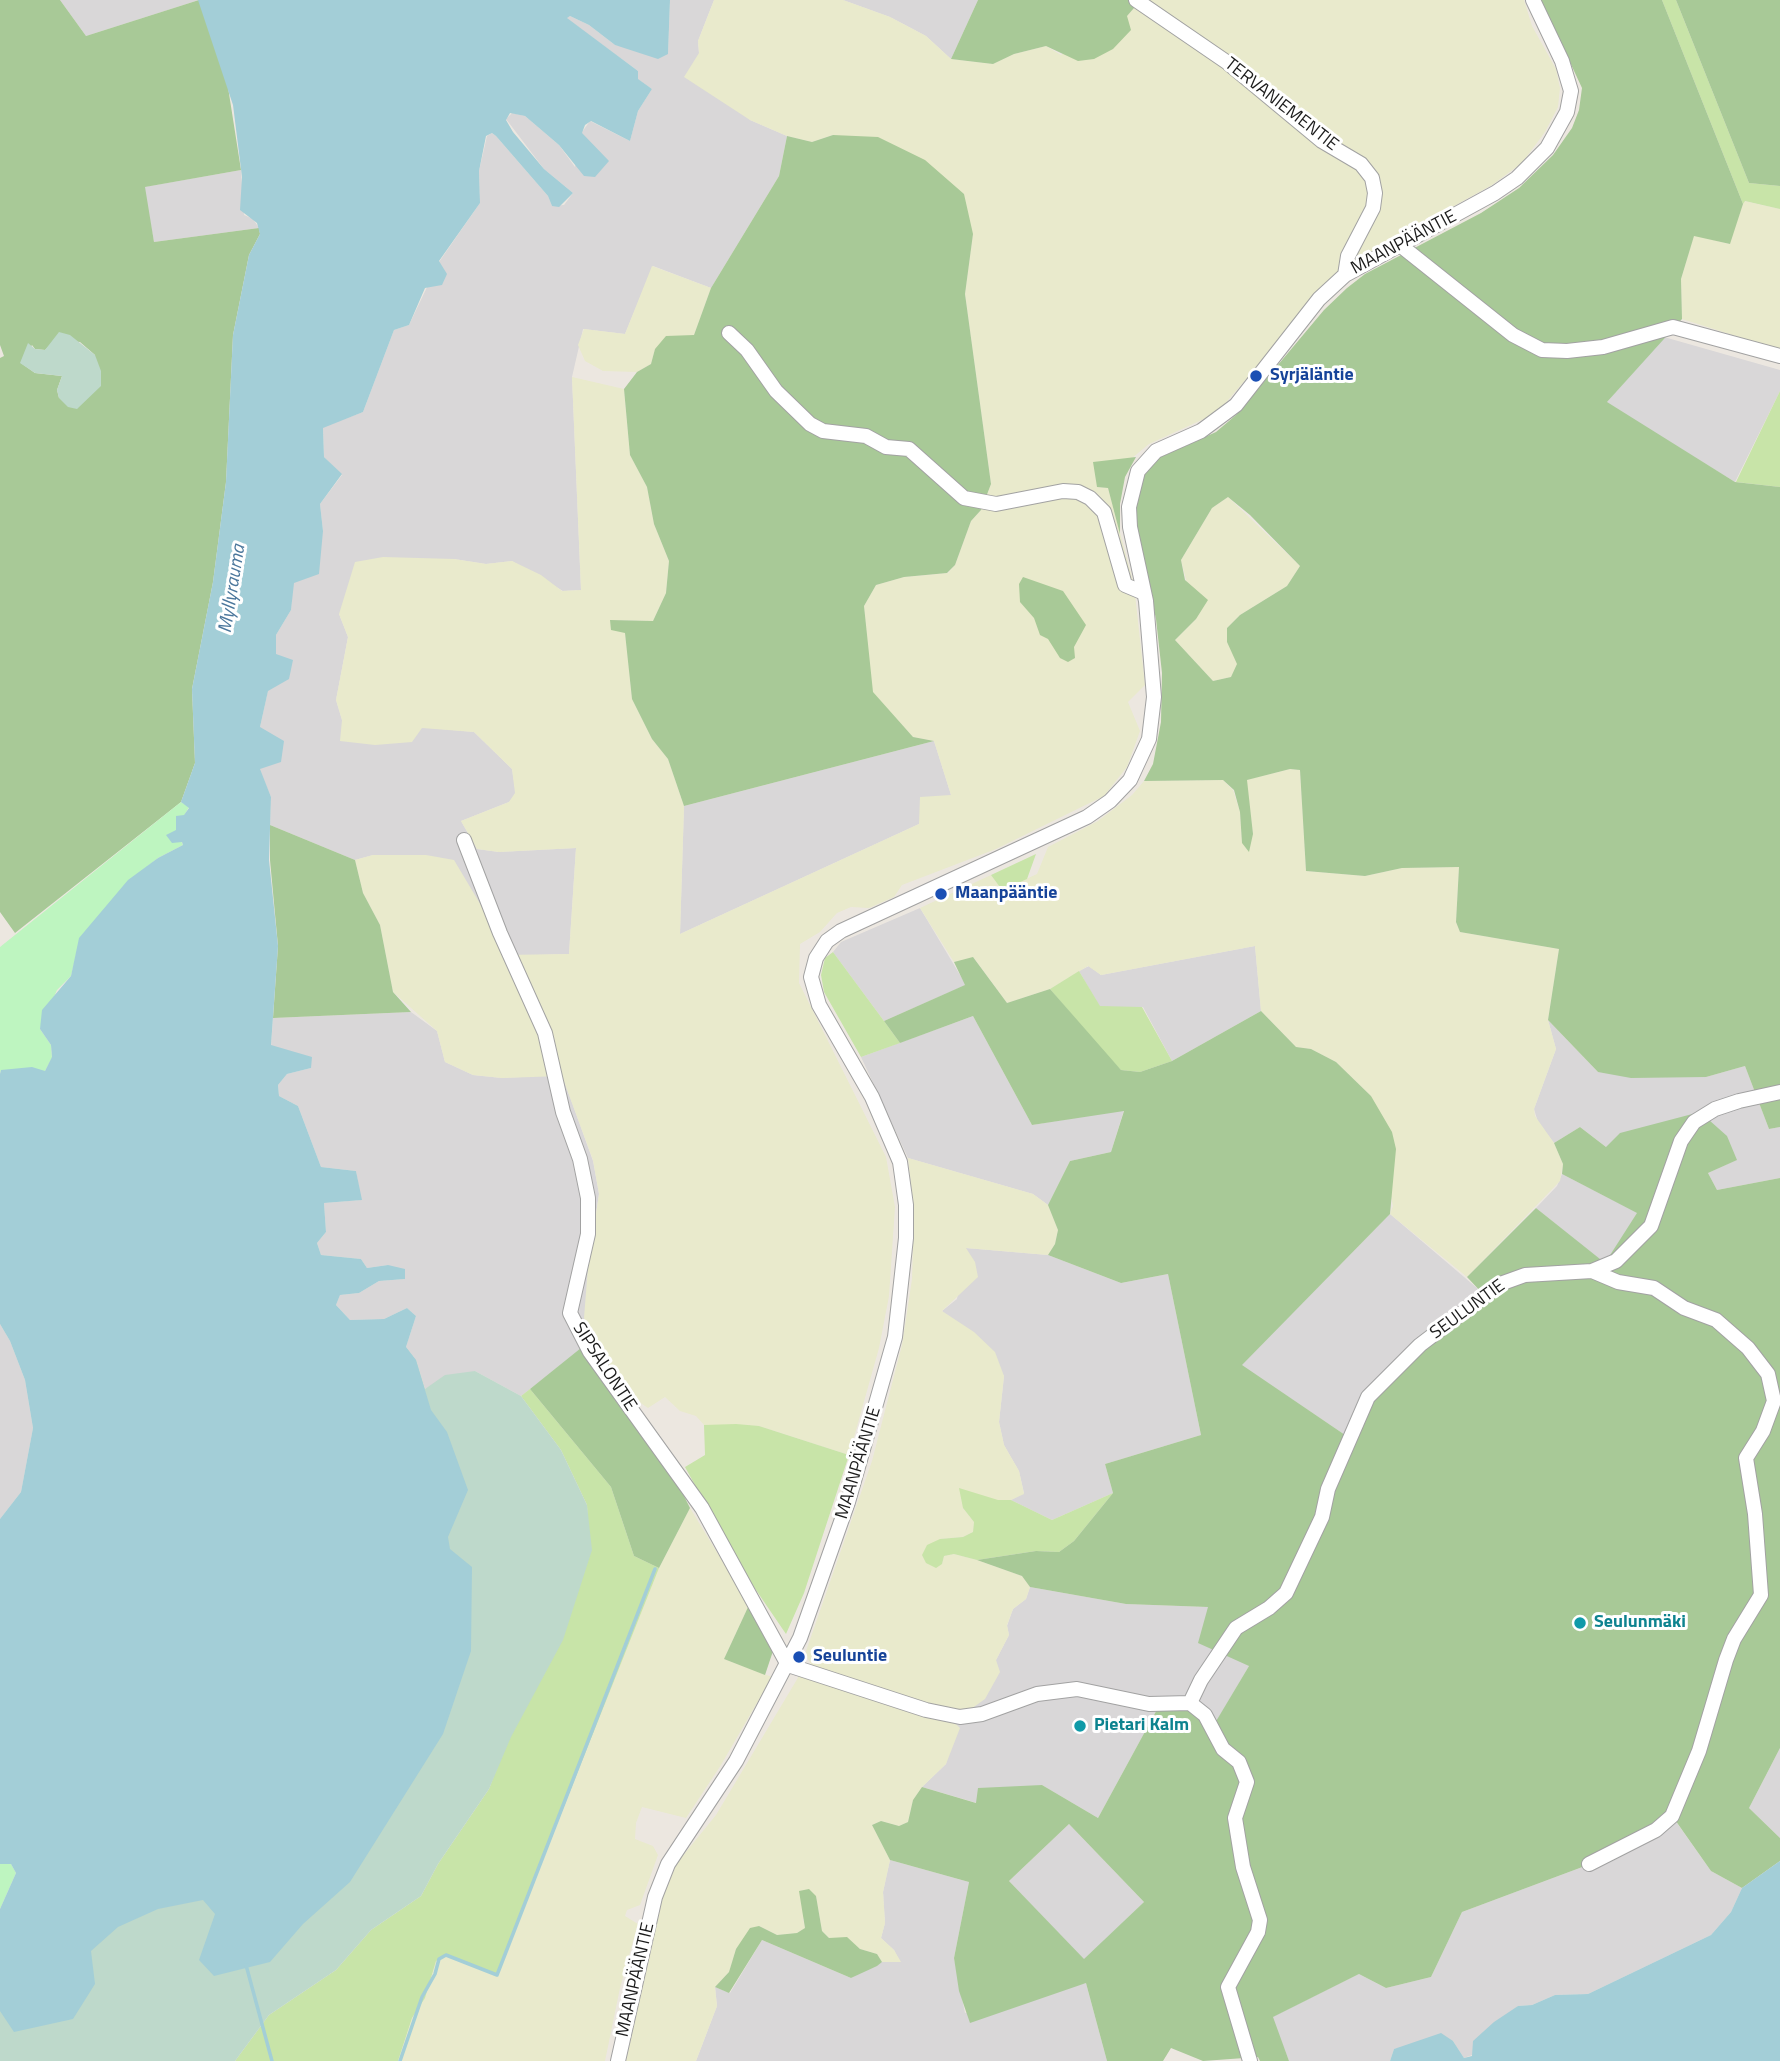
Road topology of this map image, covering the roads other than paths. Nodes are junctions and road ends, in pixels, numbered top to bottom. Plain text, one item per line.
1 (1136, 0) edge
2 (1532, 0) edge
3 (1400, 245) junction
4 (1345, 275) junction
5 (729, 333) dead end
6 (1780, 355) edge
7 (1144, 593) junction
8 (464, 840) dead end
9 (1780, 1092) edge
10 (1592, 1271) junction
11 (788, 1665) junction
12 (1190, 1703) junction
13 (1589, 1864) dead end
14 (618, 2061) edge
15 (1250, 2061) edge

1 - 4 street, TERVANIEMENTIE
2 - 3 street, MAANPÄÄNTIE
3 - 4 street, MAANPÄÄNTIE
3 - 6 street
4 - 7 street, MAANPÄÄNTIE
5 - 7 street
7 - 11 street, MAANPÄÄNTIE
8 - 11 street, SIPSALONTIE
9 - 10 street
10 - 12 street, SEULUNTIE
10 - 13 street, SEULUNTIE
11 - 12 street
11 - 14 street, MAANPÄÄNTIE
12 - 15 street

